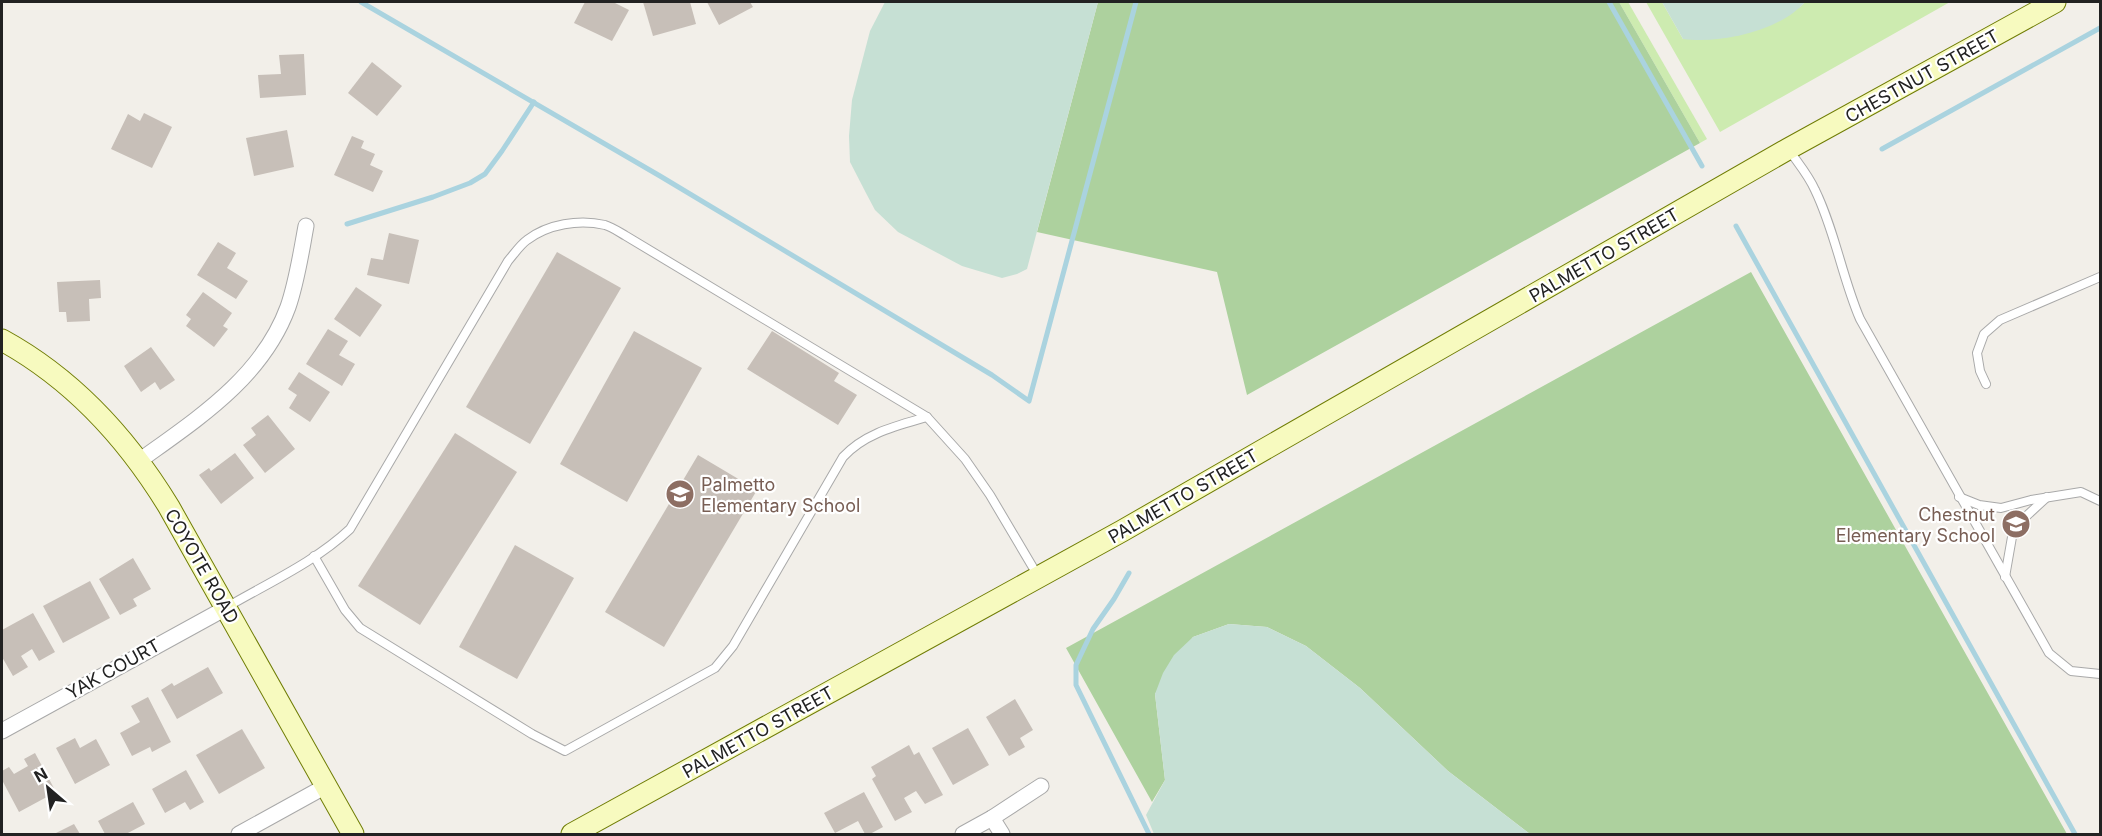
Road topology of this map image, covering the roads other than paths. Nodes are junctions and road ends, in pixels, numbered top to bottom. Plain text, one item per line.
1 (2055, 2) edge
2 (1788, 149) junction
3 (306, 226) dead end
4 (2100, 277) edge
5 (2, 340) edge
6 (1986, 384) dead end
7 (927, 417) junction
8 (139, 461) junction
9 (2048, 496) junction
10 (1959, 497) junction
11 (2100, 501) edge
12 (314, 556) junction
13 (1038, 577) junction
14 (2006, 577) junction
15 (226, 608) junction
16 (2100, 674) edge
17 (2, 731) edge
18 (326, 786) junction
19 (1041, 786) dead end
20 (992, 818) junction
21 (239, 834) edge
22 (353, 834) edge
23 (572, 834) edge
24 (963, 834) edge
25 (1002, 834) edge

1 - 2 main road, CHESTNUT STREET
2 - 10 lane
2 - 13 main road, PALMETTO STREET
3 - 8 street
4 - 6 lane
5 - 8 main road, COYOTE ROAD
7 - 12 lane
7 - 12 lane
7 - 13 lane
8 - 15 main road, COYOTE ROAD
9 - 10 lane
9 - 11 lane
9 - 14 lane
10 - 14 lane
12 - 15 lane
13 - 23 main road, PALMETTO STREET
14 - 16 lane
15 - 17 street, YAK COURT
15 - 18 main road, COYOTE ROAD
18 - 21 street
18 - 22 main road, COYOTE ROAD
19 - 20 street
20 - 24 street
20 - 25 street

